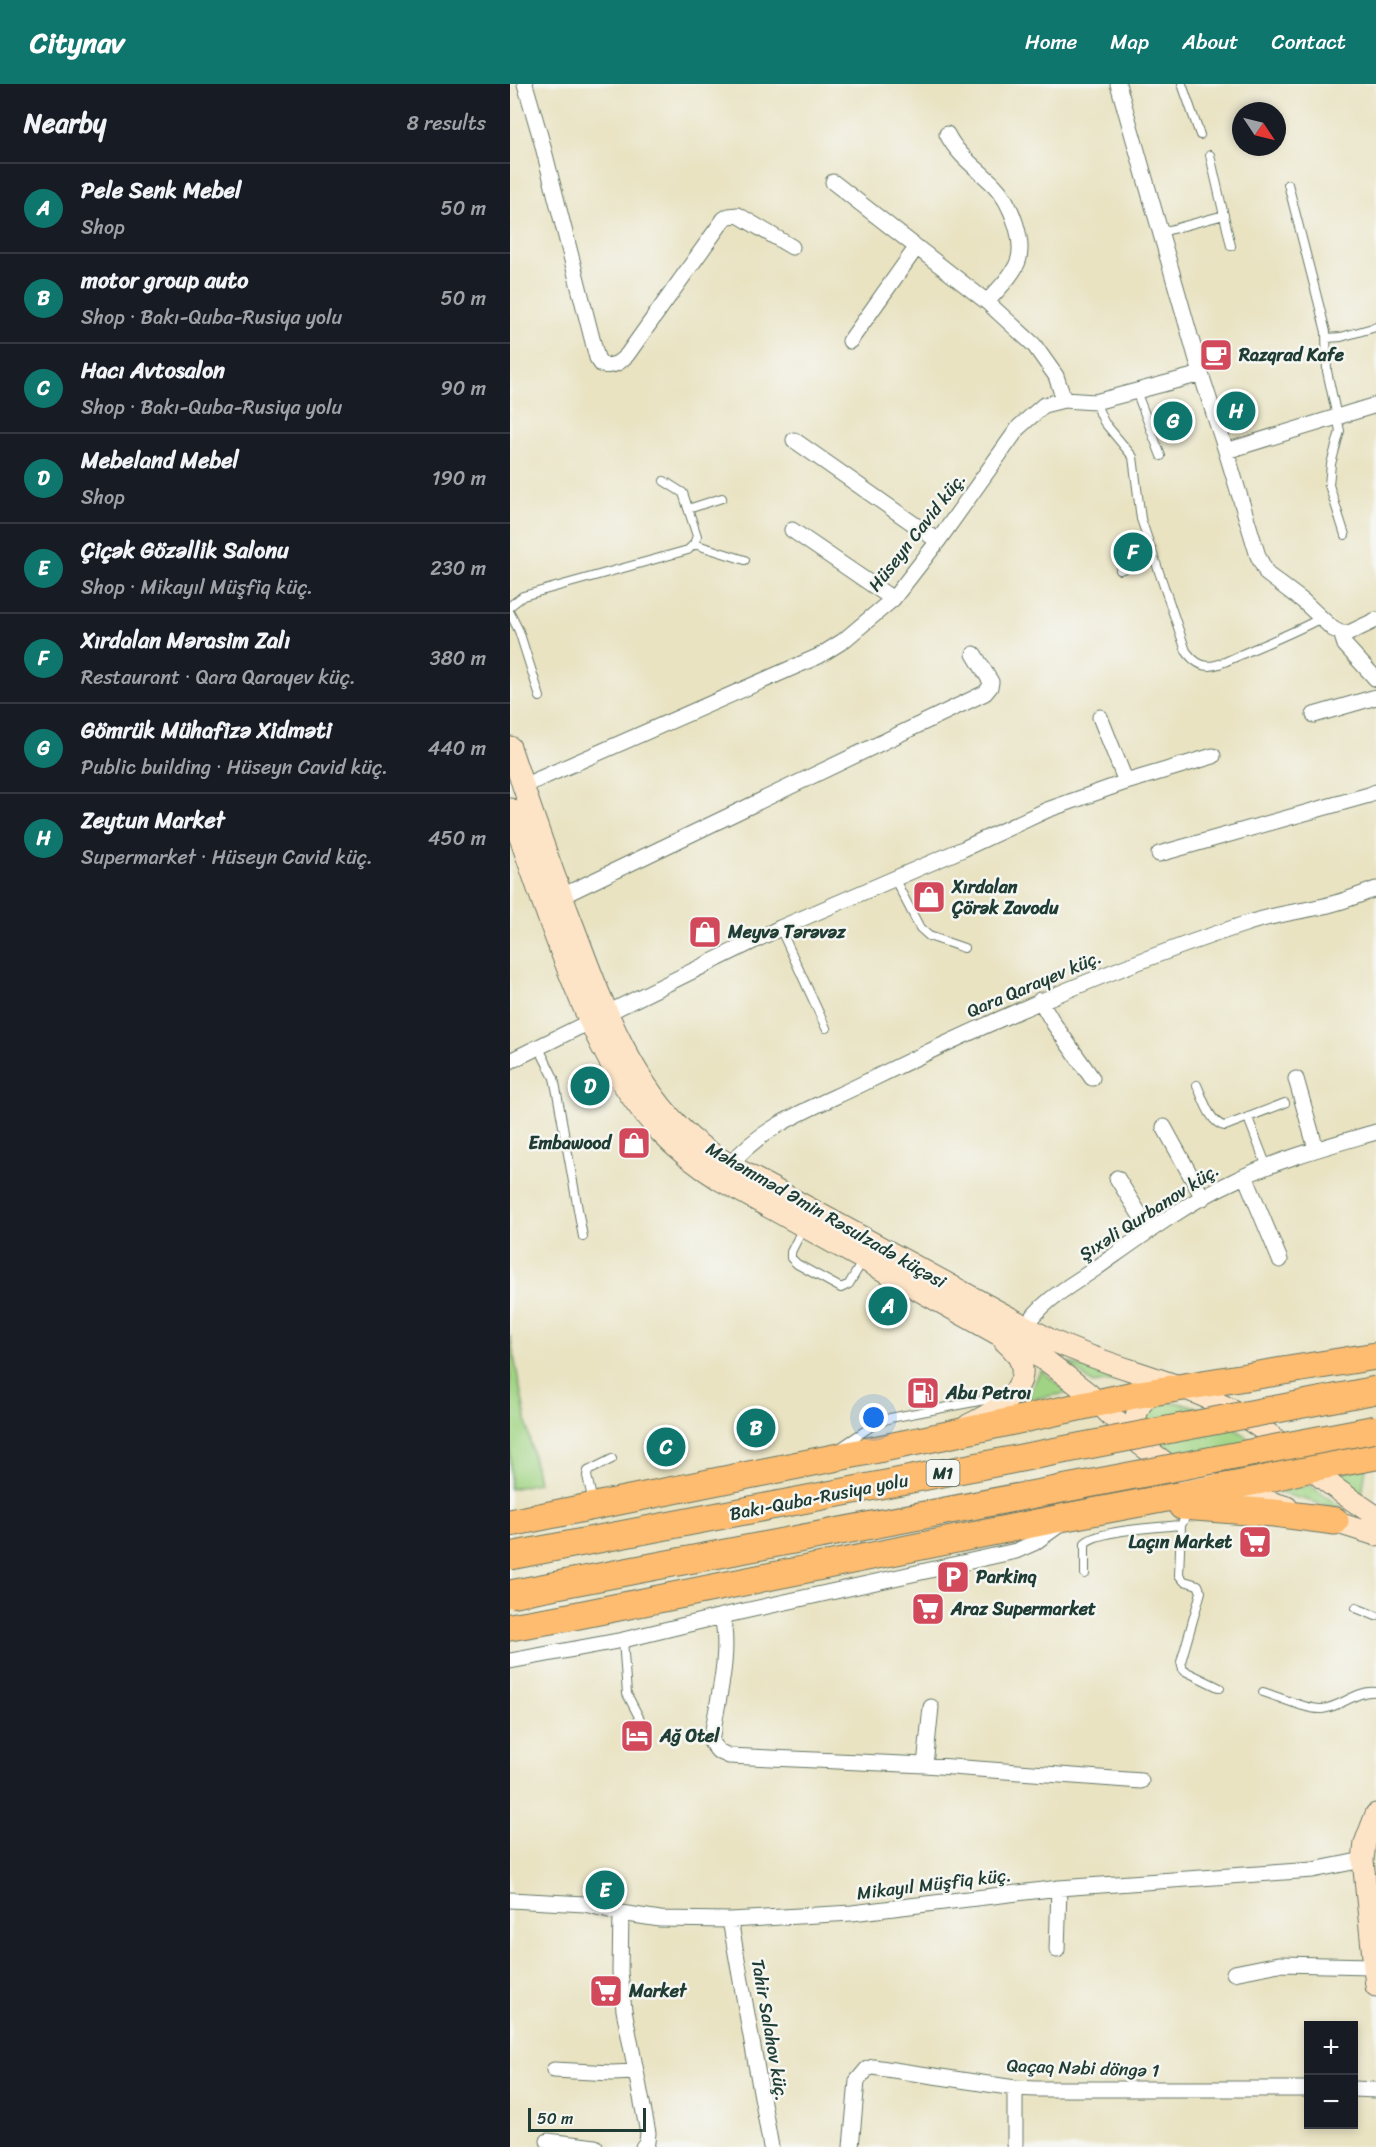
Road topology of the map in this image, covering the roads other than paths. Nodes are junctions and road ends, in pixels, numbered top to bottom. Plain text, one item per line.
1 (525, 84) edge
2 (1118, 84) edge
3 (1182, 84) edge
4 (947, 134) dead end
5 (1200, 135) dead end
6 (1210, 155) dead end
7 (833, 182) dead end
8 (1288, 183) dead end
9 (1224, 215) junction
10 (1162, 232) junction
11 (1231, 246) dead end
12 (792, 247) dead end
13 (916, 248) junction
14 (987, 302) junction
15 (1376, 327) edge
16 (1328, 338) junction
17 (850, 341) dead end
18 (1201, 374) junction
19 (1136, 391) junction
20 (1064, 400) junction
21 (1095, 402) junction
22 (1376, 405) edge
23 (1338, 417) junction
24 (794, 440) dead end
25 (1226, 451) junction
26 (1161, 456) dead end
27 (664, 481) dead end
28 (723, 498) dead end
29 (688, 509) junction
30 (792, 530) dead end
31 (1345, 535) dead end
32 (938, 541) junction
33 (694, 544) junction
34 (1154, 559) junction
35 (745, 560) dead end
36 (1120, 570) dead end
37 (893, 599) junction
38 (510, 606) edge
39 (510, 613) edge
40 (1321, 618) junction
41 (1376, 620) edge
42 (1341, 633) junction
43 (974, 654) dead end
44 (1376, 680) edge
45 (540, 697) dead end
46 (1376, 697) edge
47 (1314, 715) dead end
48 (1100, 717) dead end
49 (510, 747) edge
50 (1213, 756) dead end
51 (1126, 782) junction
52 (523, 786) junction
53 (1376, 792) edge
54 (510, 809) edge
55 (1159, 854) dead end
56 (894, 878) junction
57 (1376, 889) edge
58 (562, 896) junction
59 (780, 928) junction
60 (964, 948) dead end
61 (1040, 1000) junction
62 (598, 1016) junction
63 (826, 1028) dead end
64 (538, 1046) junction
65 (510, 1060) edge
66 (1092, 1078) dead end
67 (1296, 1078) dead end
68 (1197, 1085) dead end
69 (1285, 1103) dead end
70 (1248, 1118) junction
71 (1164, 1127) dead end
72 (1376, 1132) edge
73 (1316, 1149) junction
74 (730, 1165) junction
75 (1267, 1167) junction
76 (1245, 1176) junction
77 (1117, 1178) dead end
78 (1203, 1197) junction
79 (804, 1227) junction
80 (1150, 1230) junction
81 (583, 1237) dead end
82 (863, 1259) junction
83 (1280, 1260) dead end
84 (1026, 1327) junction
85 (991, 1330) junction
86 (1376, 1356) edge
87 (1176, 1387) junction
88 (1376, 1390) edge
89 (1013, 1394) junction
90 (1098, 1403) junction
91 (1239, 1414) junction
92 (1376, 1429) edge
93 (943, 1436) junction
94 (1153, 1455) junction
95 (1376, 1456) edge
96 (612, 1460) dead end
97 (817, 1461) junction
98 (1311, 1468) junction
99 (1224, 1488) junction
100 (594, 1506) junction
101 (1127, 1507) junction
102 (1071, 1516) junction
103 (1186, 1516) junction
104 (1376, 1516) edge
105 (1335, 1521) junction
106 (510, 1523) edge
107 (1376, 1535) edge
108 (510, 1556) edge
109 (1085, 1574) dead end
110 (510, 1594) edge
111 (1356, 1608) dead end
112 (722, 1616) junction
113 (1376, 1616) edge
114 (510, 1627) edge
115 (623, 1641) junction
116 (510, 1661) edge
117 (1220, 1688) dead end
118 (1263, 1692) dead end
119 (1376, 1692) edge
120 (931, 1707) dead end
121 (640, 1719) dead end
122 (925, 1765) junction
123 (1141, 1781) dead end
124 (1376, 1814) edge
125 (1363, 1860) junction
126 (1059, 1888) junction
127 (510, 1900) edge
128 (621, 1913) junction
129 (730, 1920) junction
130 (1373, 1942) edge
131 (1057, 1950) dead end
132 (1234, 1973) dead end
133 (1375, 1976) edge
134 (554, 2070) dead end
135 (635, 2072) junction
136 (1015, 2088) junction
137 (1304, 2089) edge
138 (1358, 2089) edge
139 (1376, 2090) edge
140 (548, 2141) dead end
141 (648, 2145) edge
142 (1016, 2145) dead end
143 (595, 2147) edge
144 (771, 2147) edge
145 (850, 2147) edge

1 - 12 street
2 - 10 street
3 - 5 lane
4 - 14 street
6 - 9 lane
7 - 13 street
8 - 16 lane
9 - 10 lane
9 - 11 lane
10 - 18 street
13 - 14 street
13 - 17 street
14 - 20 street
15 - 16 lane
16 - 23 lane
18 - 19 street, Hüseyn Cavid küç.
18 - 25 street
19 - 21 street, Hüseyn Cavid küç.
19 - 26 lane
20 - 21 street, Hüseyn Cavid küç.
20 - 32 street, Hüseyn Cavid küç.
21 - 34 lane
22 - 23 street
23 - 25 street
23 - 31 lane
24 - 32 street
25 - 40 street
27 - 29 lane
28 - 29 lane
29 - 33 lane
30 - 37 street
32 - 37 street, Hüseyn Cavid küç.
33 - 35 lane
33 - 38 lane
34 - 36 lane
34 - 40 lane
37 - 52 street, Hüseyn Cavid küç.
39 - 45 lane
40 - 42 street
41 - 42 street
42 - 44 street
43 - 58 street
46 - 47 street
48 - 51 street
49 - 52 main road, Məhəmməd Əmin Rəsulzadə küçəsi
50 - 51 street
51 - 56 street
52 - 58 main road, Məhəmməd Əmin Rəsulzadə küçəsi
53 - 55 street
54 - 62 main road, Məhəmməd Əmin Rəsulzadə küçəsi
56 - 59 street
56 - 60 lane
57 - 61 street, Qara Qarayev küç.
58 - 62 main road, Məhəmməd Əmin Rəsulzadə küçəsi
59 - 62 street
59 - 63 lane
61 - 66 street
61 - 74 street, Qara Qarayev küç.
62 - 64 street
62 - 74 main road, Məhəmməd Əmin Rəsulzadə küçəsi
62 - 79 main road, Məhəmməd Əmin Rəsulzadə küçəsi
64 - 65 street
64 - 81 lane
67 - 73 street
68 - 70 lane
69 - 70 lane
70 - 75 lane
71 - 78 street
72 - 73 street, Şıxəli Qurbanov küç.
73 - 75 street, Şıxəli Qurbanov küç.
74 - 84 main road, Məhəmməd Əmin Rəsulzadə küçəsi
75 - 76 street, Şıxəli Qurbanov küç.
76 - 78 street, Şıxəli Qurbanov küç.
76 - 83 street
77 - 80 street
78 - 80 street, Şıxəli Qurbanov küç.
79 - 82 main road, Məhəmməd Əmin Rəsulzadə küçəsi
79 - 82 lane
80 - 84 street, Şıxəli Qurbanov küç.
82 - 85 main road, Məhəmməd Əmin Rəsulzadə küçəsi
84 - 87 main road, Məhəmməd Əmin Rəsulzadə küçəsi
85 - 89 main road
85 - 90 main road
86 - 87 highway
87 - 90 highway
87 - 91 main road
87 - 94 main road
88 - 108 highway, Bakı-Quba-Rusiya yolu / M1, bridge
89 - 93 main road
89 - 97 lane
90 - 93 highway
90 - 94 main road
91 - 98 main road
91 - 99 main road
92 - 110 highway, Bakı-Quba-Rusiya yolu / M1, bridge
93 - 97 highway
94 - 99 main road
95 - 98 highway
96 - 100 lane
97 - 100 highway
98 - 99 highway
98 - 104 main road
99 - 101 highway
99 - 105 main road
100 - 106 highway
101 - 102 highway
101 - 103 highway
102 - 112 street
102 - 114 highway
103 - 105 highway
103 - 109 lane
103 - 117 lane
105 - 107 main road
111 - 113 lane
112 - 115 street
112 - 122 street
115 - 116 street
115 - 121 lane
118 - 119 lane
120 - 122 street
122 - 123 street
124 - 125 main road
125 - 126 street, Mikayıl Müşfiq küç.
125 - 130 main road
126 - 129 street, Mikayıl Müşfiq küç.
126 - 131 street
127 - 128 street, Mikayıl Müşfiq küç.
128 - 129 street, Mikayıl Müşfiq küç.
128 - 135 street
129 - 144 street, Tahir Salahov küç.
130 - 133 main road
132 - 133 street
134 - 135 street
135 - 141 street
136 - 137 street, Qaçaq Nəbi döngə 1
136 - 142 street
136 - 145 street, Qaçaq Nəbi döngə 1
138 - 139 street
140 - 143 street

